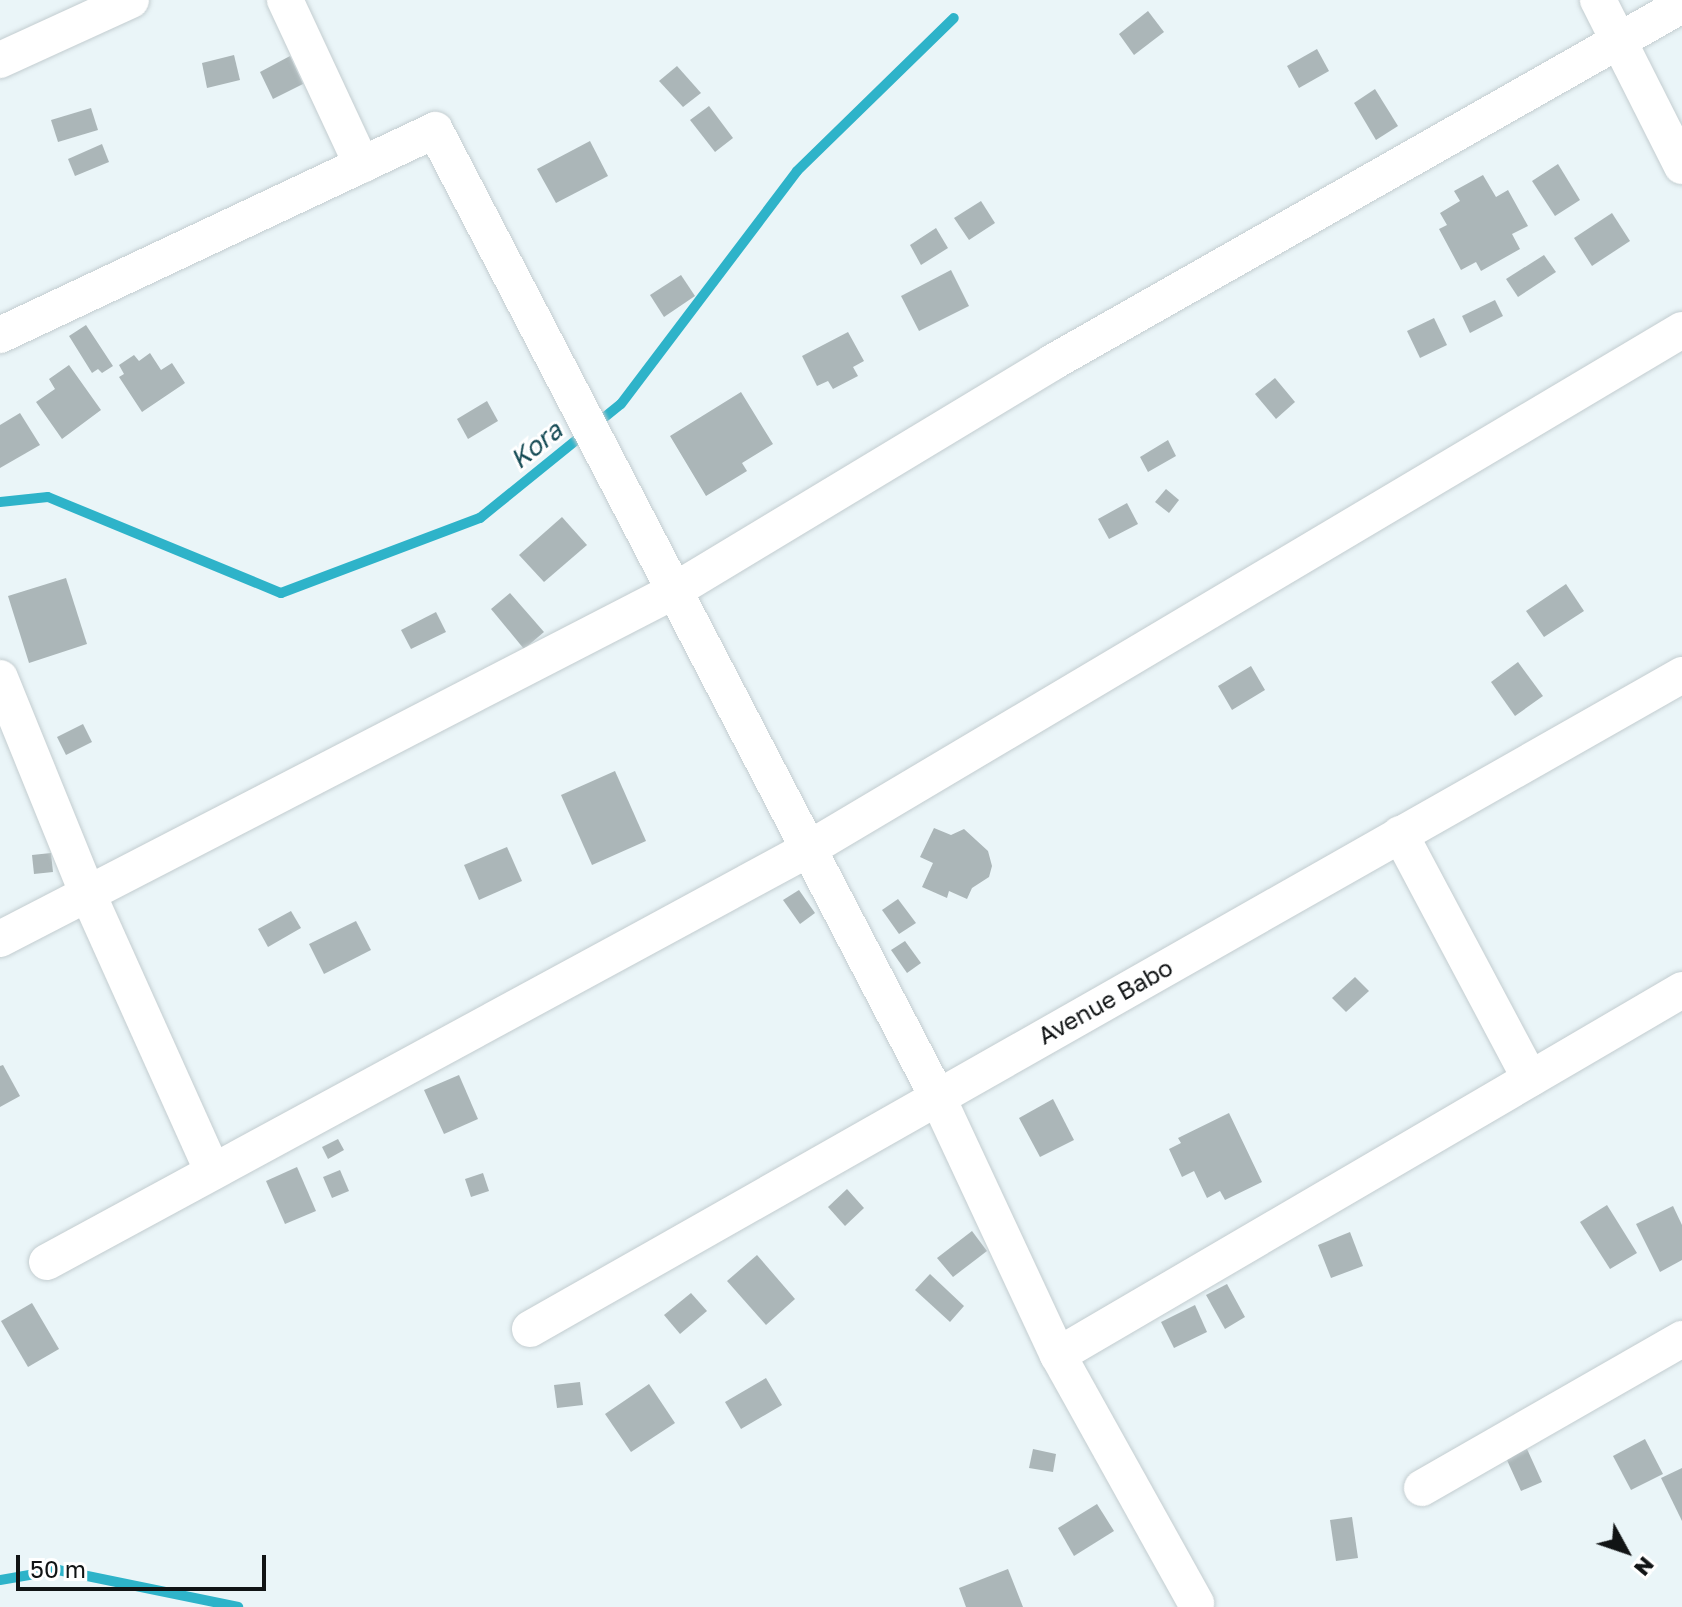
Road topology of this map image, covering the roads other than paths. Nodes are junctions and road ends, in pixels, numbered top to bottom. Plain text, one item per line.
1 (131, 0) edge
2 (285, 0) edge
3 (1598, 0) edge
4 (1682, 5) edge
5 (1619, 41) junction
6 (0, 60) edge
7 (362, 165) junction
8 (1682, 166) edge
9 (1682, 330) edge
10 (0, 335) edge
11 (672, 592) junction
12 (1682, 675) edge
13 (0, 678) edge
14 (1400, 834) junction
15 (805, 851) junction
16 (87, 892) junction
17 (0, 939) edge
18 (1682, 990) edge
19 (1530, 1079) junction
20 (937, 1096) junction
21 (212, 1170) junction
22 (47, 1262) dead end
23 (530, 1329) dead end
24 (1682, 1339) edge
25 (1058, 1355) junction
26 (1422, 1488) dead end
27 (1196, 1603) dead end

1 - 6 street
2 - 7 street
3 - 5 street
4 - 5 street
5 - 8 street
5 - 11 street
7 - 10 street
7 - 11 street
9 - 15 street
11 - 15 street
11 - 16 street
12 - 14 street, Avenue Babo
13 - 16 street
14 - 19 street
14 - 20 street, Avenue Babo
15 - 20 street
15 - 21 street
16 - 17 street
16 - 21 street
18 - 19 street
19 - 25 street
20 - 23 street, Avenue Babo
20 - 25 street
21 - 22 street
24 - 26 street
25 - 27 street

